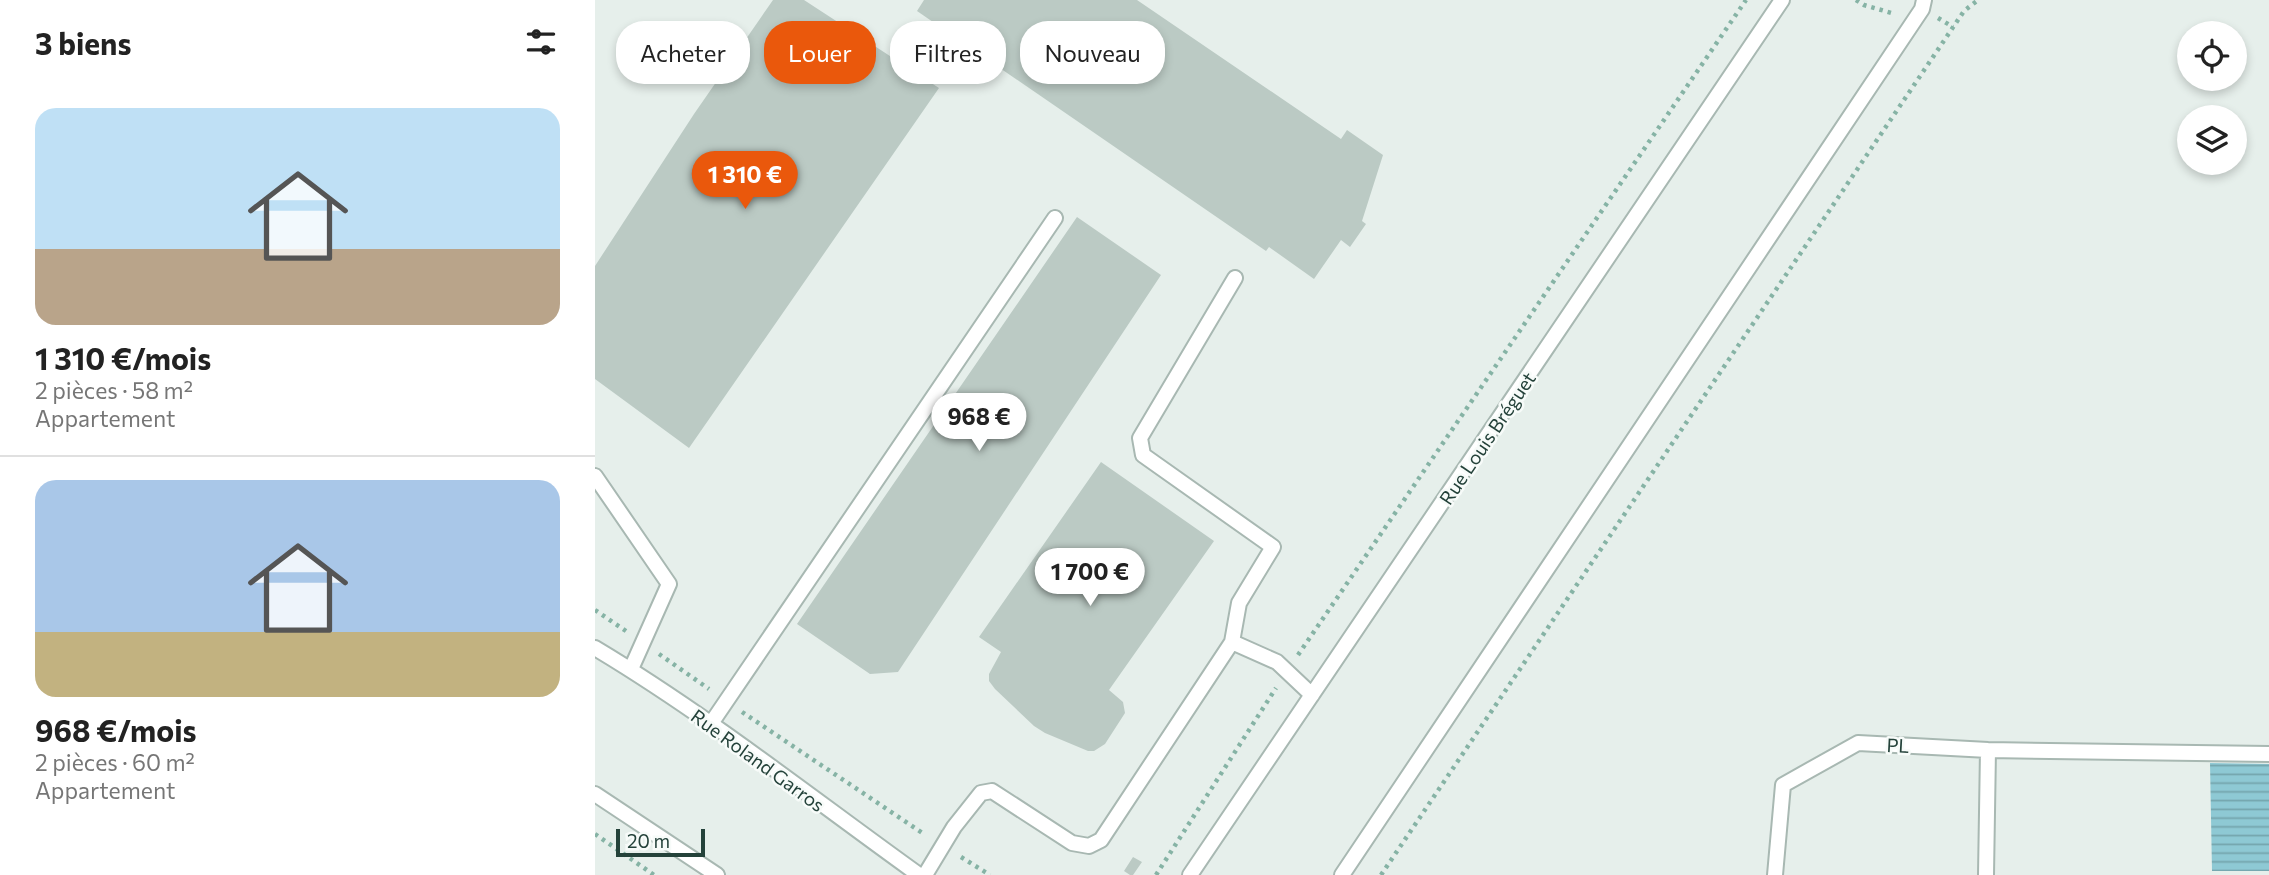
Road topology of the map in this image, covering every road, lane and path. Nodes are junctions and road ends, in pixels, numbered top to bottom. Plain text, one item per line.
1 (1746, 0) edge
2 (1782, 0) edge
3 (1924, 0) edge
4 (1978, 0) edge
5 (1055, 218) dead end
6 (1235, 278) dead end
7 (595, 476) edge
8 (595, 610) edge
9 (643, 642) junction
10 (1232, 642) junction
11 (595, 648) edge
12 (631, 669) junction
13 (1286, 671) junction
14 (1312, 695) junction
15 (727, 701) junction
16 (711, 725) junction
17 (1989, 750) junction
18 (2269, 754) edge
19 (595, 794) edge
20 (595, 834) edge
21 (942, 846) junction
22 (654, 875) edge
23 (717, 875) edge
24 (919, 875) edge
25 (925, 875) edge
26 (990, 875) edge
27 (1156, 875) edge
28 (1190, 875) edge
29 (1342, 875) edge
30 (1381, 875) edge
31 (1775, 875) edge
32 (1986, 875) edge

1 - 13 path
2 - 14 lane, Rue Louis Bréguet
3 - 29 lane
4 - 30 path
5 - 15 lane
6 - 10 lane
7 - 9 lane
8 - 9 path
9 - 12 lane
9 - 15 path
10 - 13 lane
10 - 21 lane
11 - 12 lane, Rue Roland Garros
12 - 16 lane, Rue Roland Garros
13 - 14 lane
13 - 27 path
14 - 28 lane, Rue Louis Bréguet
15 - 16 lane
15 - 21 path
16 - 24 lane, Rue Roland Garros
17 - 18 lane
17 - 31 lane, PL
17 - 32 lane
19 - 23 lane
20 - 22 path
21 - 25 lane
21 - 26 path

